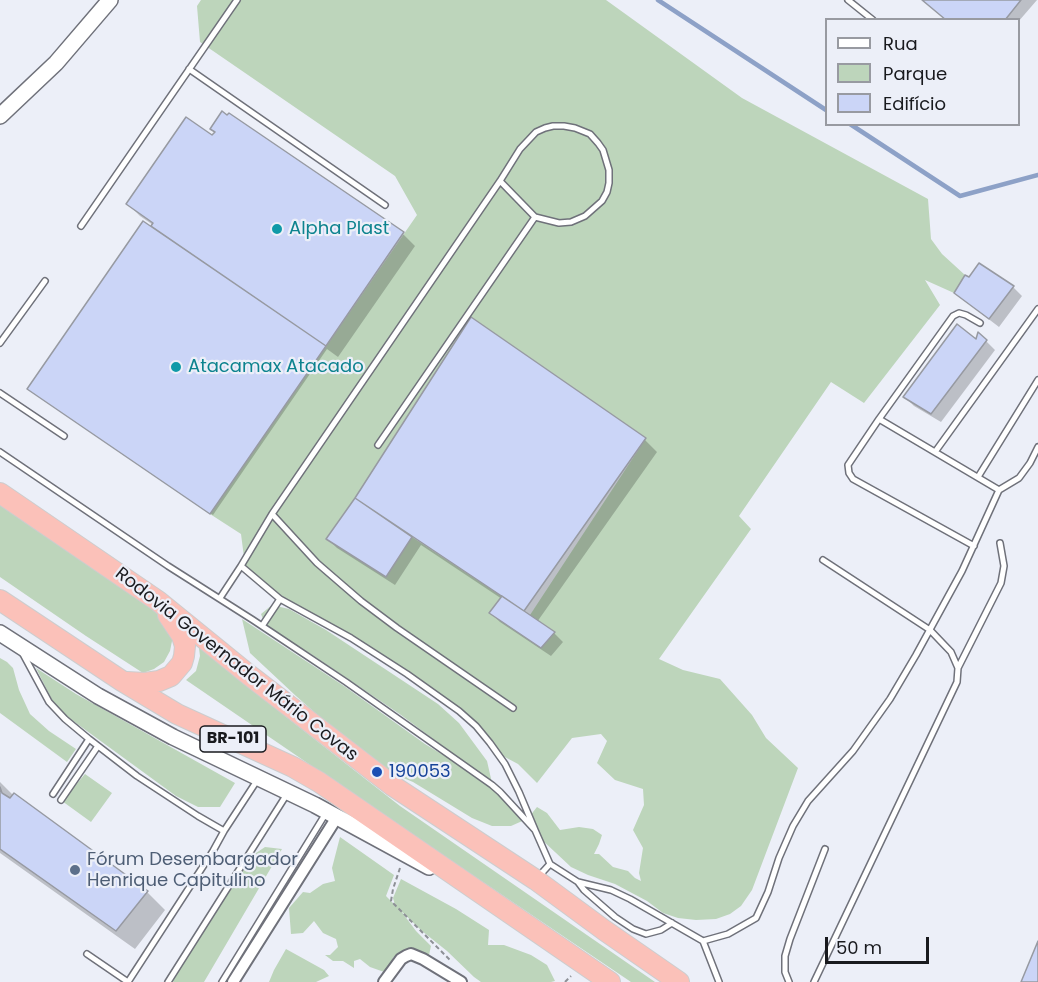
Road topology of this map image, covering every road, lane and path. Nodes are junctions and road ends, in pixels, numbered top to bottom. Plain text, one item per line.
1 (110, 0) edge
2 (237, 0) edge
3 (848, 0) edge
4 (870, 18) edge
5 (189, 69) junction
6 (0, 116) edge
7 (500, 181) junction
8 (386, 205) dead end
9 (535, 217) junction
10 (81, 226) dead end
11 (45, 280) dead end
12 (1038, 309) edge
13 (980, 322) dead end
14 (0, 343) edge
15 (1038, 380) edge
16 (0, 393) edge
17 (879, 419) junction
18 (64, 436) dead end
19 (378, 445) dead end
20 (1038, 447) edge
21 (0, 452) edge
22 (935, 452) junction
23 (978, 477) junction
24 (999, 490) junction
25 (0, 493) edge
26 (272, 514) junction
27 (1000, 543) dead end
28 (974, 546) junction
29 (823, 560) dead end
30 (242, 566) junction
31 (220, 598) junction
32 (280, 599) junction
33 (0, 600) edge
34 (158, 601) junction
35 (262, 626) junction
36 (930, 630) junction
37 (0, 633) edge
38 (20, 647) junction
39 (958, 668) junction
40 (122, 681) junction
41 (513, 708) dead end
42 (89, 739) junction
43 (98, 746) junction
44 (73, 764) junction
45 (82, 770) junction
46 (259, 778) junction
47 (288, 792) junction
48 (53, 794) dead end
49 (61, 800) dead end
50 (332, 814) junction
51 (535, 830) junction
52 (224, 831) junction
53 (825, 849) dead end
54 (404, 854) junction
55 (550, 864) junction
56 (536, 880) junction
57 (465, 881) junction
58 (578, 882) junction
59 (672, 923) junction
60 (703, 941) junction
61 (87, 954) dead end
62 (455, 966) dead end
63 (589, 975) edge
64 (128, 982) edge
65 (168, 982) edge
66 (222, 982) edge
67 (233, 982) edge
68 (384, 982) edge
69 (460, 982) edge
70 (610, 982) edge
71 (679, 982) edge
72 (718, 982) edge
73 (789, 982) edge
74 (814, 982) edge

1 - 6 main road
2 - 5 lane
3 - 4 lane
5 - 8 lane
5 - 10 lane
7 - 9 lane
7 - 9 lane
7 - 26 lane
9 - 19 lane
11 - 14 lane
12 - 22 lane
13 - 17 lane
15 - 23 lane
16 - 18 lane
17 - 22 lane
17 - 28 lane
20 - 24 lane
21 - 31 lane
22 - 23 lane
23 - 24 lane
24 - 28 lane
25 - 34 highway, Rodovia Governador Mário Covas
26 - 30 lane
26 - 41 lane
27 - 39 lane
28 - 36 lane
29 - 36 lane
30 - 31 lane
30 - 32 lane
31 - 35 lane
32 - 35 lane
32 - 51 lane
33 - 40 highway, BR-101
34 - 40 highway
34 - 56 highway, Rodovia Governador Mário Covas
35 - 51 lane
36 - 39 lane
36 - 60 lane
37 - 38 main road
38 - 42 lane
38 - 46 main road
39 - 74 lane
40 - 57 highway, BR-101
42 - 43 lane
42 - 44 lane
43 - 45 lane
43 - 52 lane
44 - 45 lane
44 - 48 lane
45 - 49 lane
46 - 47 main road
46 - 52 lane
47 - 50 main road
47 - 65 lane
50 - 54 main road
50 - 66 lane
50 - 67 street
51 - 55 lane
52 - 64 lane
53 - 73 lane
54 - 57 main road
54 - 62 path
55 - 56 lane
55 - 58 lane
56 - 71 highway, Rodovia Governador Mário Covas
57 - 63 highway, BR-101
58 - 59 lane
58 - 59 lane
59 - 60 lane
60 - 72 lane
61 - 64 lane
63 - 70 highway, BR-101
68 - 69 street

